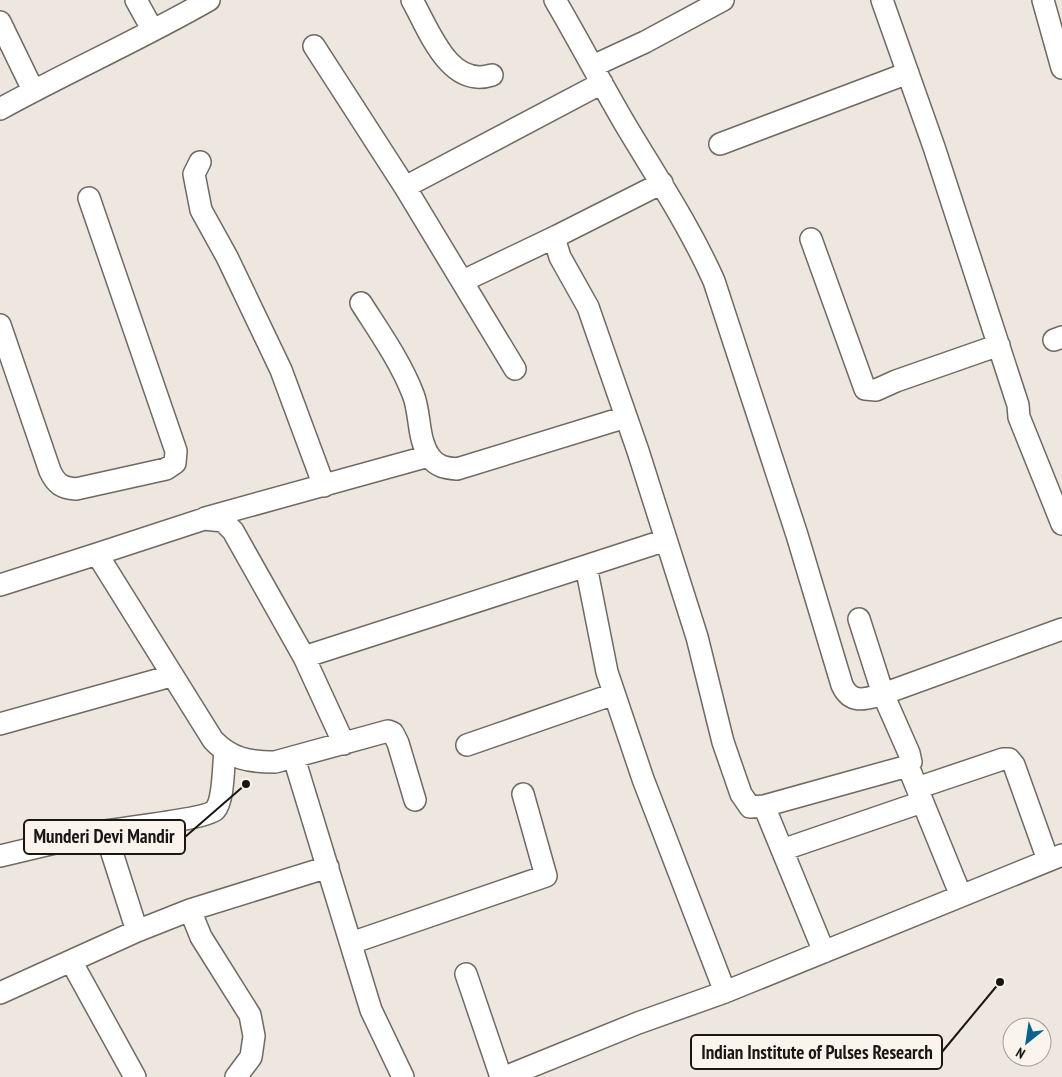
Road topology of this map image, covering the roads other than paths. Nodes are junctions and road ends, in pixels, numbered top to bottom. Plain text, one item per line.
1 (136, 0) edge
2 (209, 0) edge
3 (412, 0) edge
4 (555, 0) edge
5 (723, 0) edge
6 (882, 0) edge
7 (1043, 0) edge
8 (0, 22) edge
9 (152, 29) junction
10 (314, 46) dead end
11 (1062, 68) edge
12 (908, 73) junction
13 (492, 75) dead end
14 (598, 75) junction
15 (33, 90) junction
16 (0, 109) edge
17 (720, 144) dead end
18 (200, 162) dead end
19 (662, 183) junction
20 (405, 187) junction
21 (89, 198) dead end
22 (557, 236) junction
23 (811, 239) dead end
24 (463, 281) junction
25 (361, 303) dead end
26 (0, 325) edge
27 (999, 345) junction
28 (515, 369) dead end
29 (626, 417) junction
30 (429, 456) junction
31 (324, 486) junction
32 (204, 519) junction
33 (1062, 524) edge
34 (666, 540) junction
35 (97, 554) junction
36 (586, 566) junction
37 (0, 585) edge
38 (859, 619) dead end
39 (1062, 629) edge
40 (304, 657) junction
41 (171, 676) junction
42 (614, 694) junction
43 (883, 694) junction
44 (0, 724) edge
45 (344, 744) junction
46 (467, 745) dead end
47 (225, 752) junction
48 (294, 758) junction
49 (908, 766) junction
50 (523, 794) dead end
51 (920, 795) junction
52 (415, 800) dead end
53 (764, 806) junction
54 (104, 831) junction
55 (782, 850) junction
56 (0, 856) edge
57 (1055, 857) edge
58 (328, 867) junction
59 (961, 896) junction
60 (190, 910) junction
61 (137, 931) junction
62 (351, 943) junction
63 (824, 952) junction
64 (71, 961) junction
65 (466, 974) dead end
66 (725, 992) junction
67 (0, 993) edge
68 (135, 1077) edge
69 (236, 1077) edge
70 (403, 1077) edge
71 (503, 1077) edge

1 - 9 street
2 - 9 street
3 - 13 street
4 - 14 street
5 - 14 street
6 - 12 street
7 - 11 street
8 - 15 street
9 - 15 street
10 - 20 street
12 - 17 street
12 - 27 street
14 - 19 street
14 - 20 street
15 - 16 street
18 - 31 street
19 - 22 street
19 - 43 street
20 - 24 street
21 - 26 street
22 - 24 street
22 - 29 street
23 - 27 street
24 - 28 street
25 - 30 street
27 - 33 street
29 - 30 street
29 - 34 street
30 - 31 street
31 - 32 street
32 - 35 street
32 - 40 street
34 - 36 street
34 - 53 street
35 - 37 street
35 - 41 street
36 - 40 street
36 - 42 street
38 - 43 street
39 - 43 street
40 - 45 street
41 - 44 street
41 - 47 street
42 - 46 street
42 - 66 street
43 - 49 street
45 - 48 street
45 - 52 street
47 - 48 street
47 - 54 street
48 - 58 street
49 - 51 street
49 - 53 street
50 - 62 street
51 - 55 street
51 - 57 street
51 - 59 street
53 - 55 street
54 - 56 street
54 - 61 street
55 - 63 street
57 - 59 street
58 - 60 street
58 - 62 street
59 - 63 street
60 - 61 street
60 - 69 street
61 - 64 street
62 - 70 street
63 - 66 street
64 - 67 street
64 - 68 street
65 - 71 street
66 - 71 street

